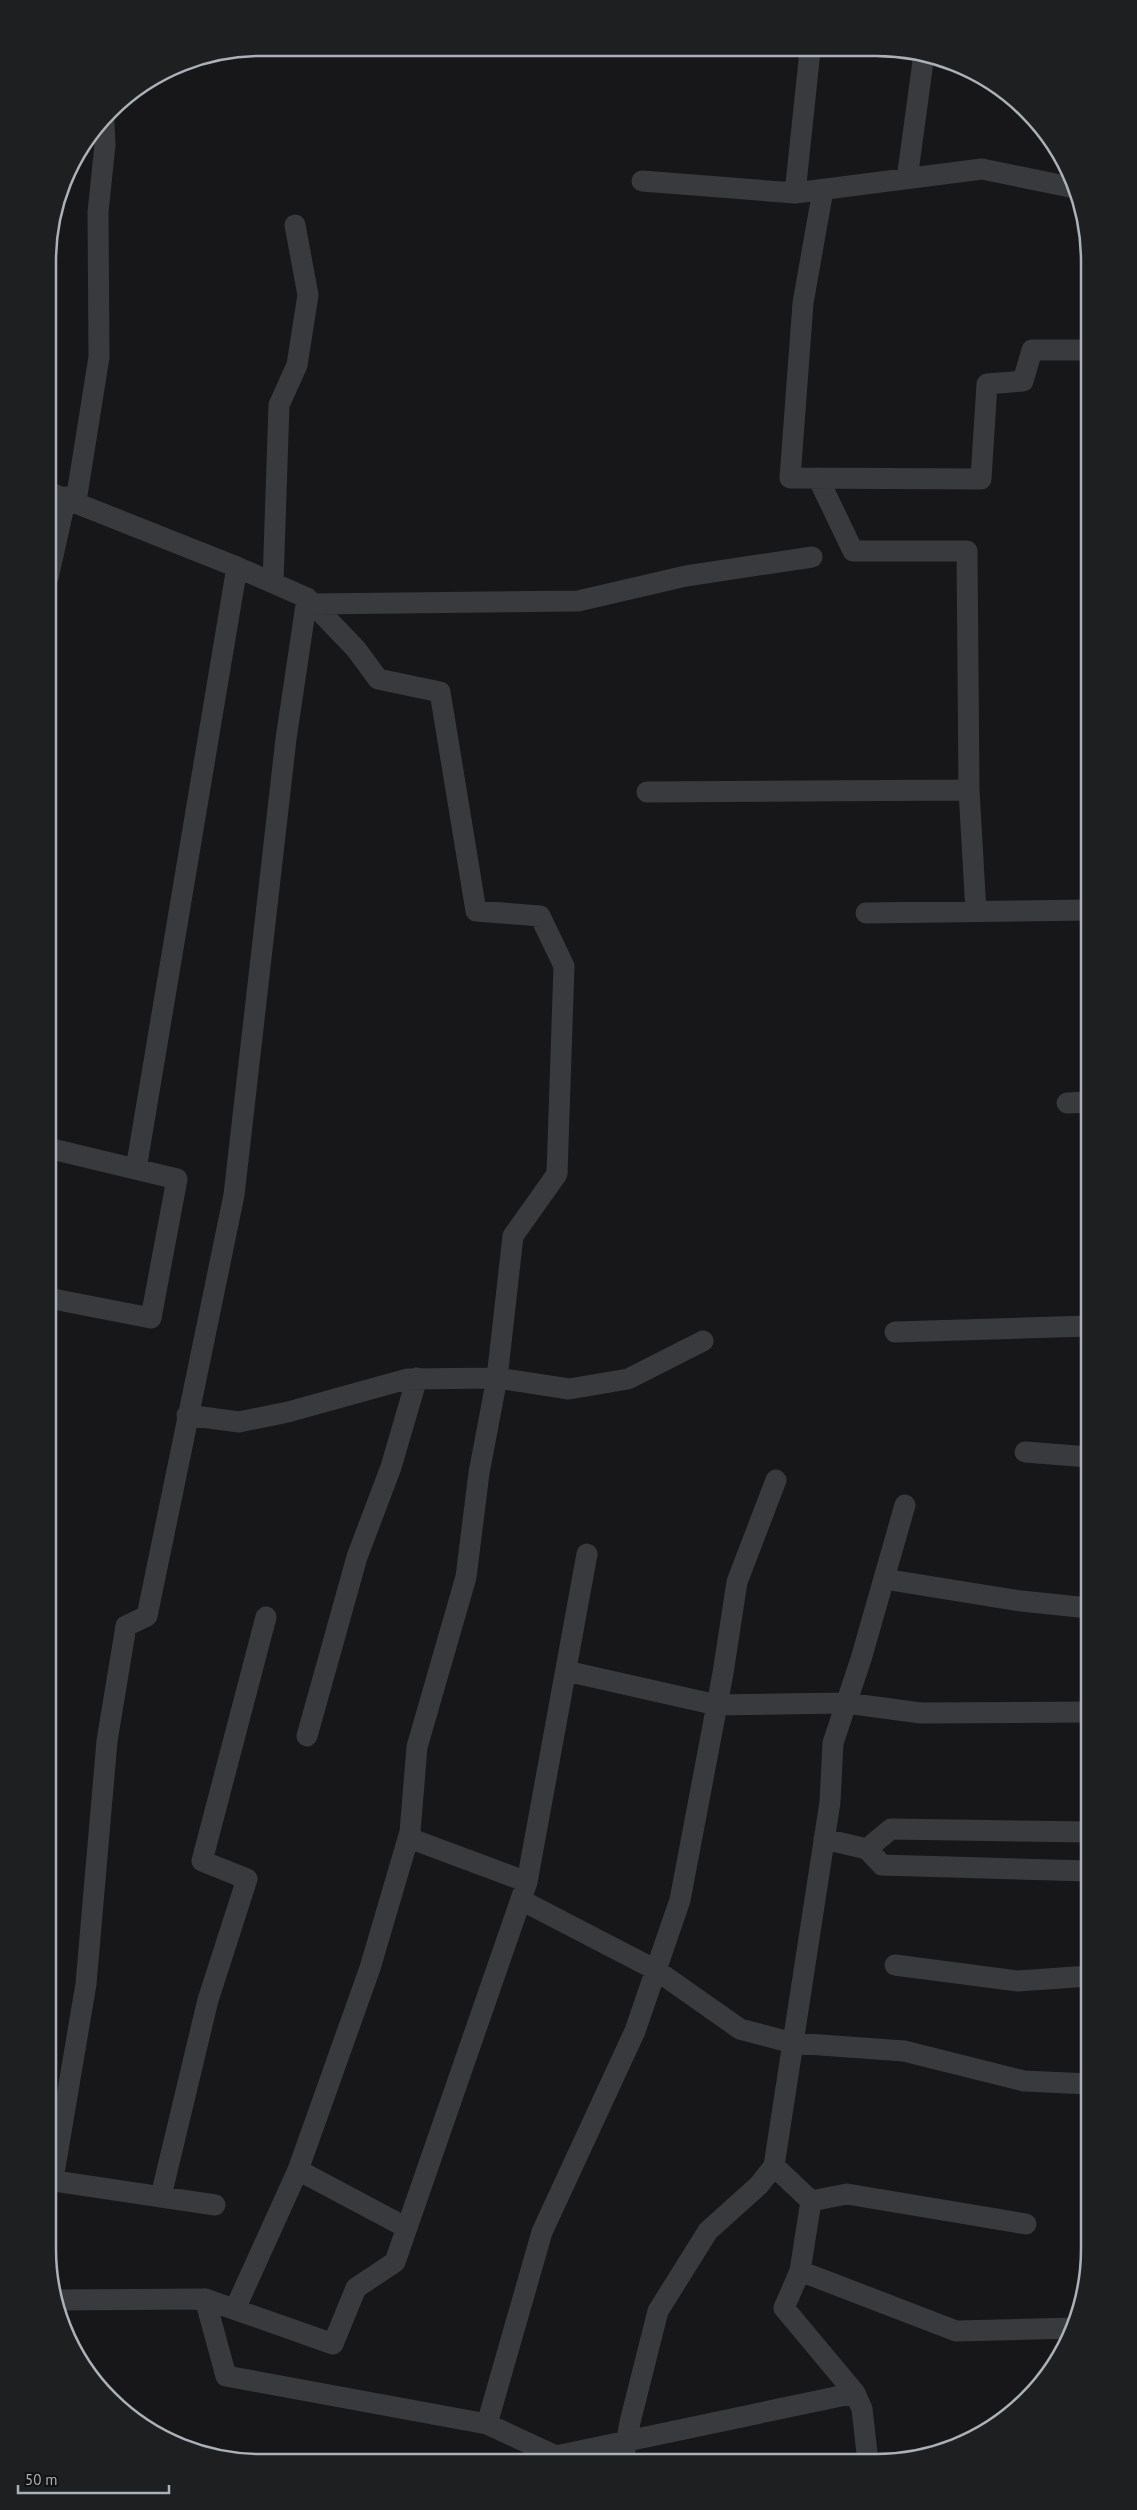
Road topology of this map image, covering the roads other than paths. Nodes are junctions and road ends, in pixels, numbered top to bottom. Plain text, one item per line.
1 (809, 56) edge
2 (923, 62) edge
3 (97, 143) edge
4 (907, 179) junction
5 (642, 181) dead end
6 (1066, 186) edge
7 (823, 190) junction
8 (795, 193) junction
9 (296, 225) dead end
10 (1081, 350) edge
11 (818, 478) junction
12 (63, 497) edge
13 (56, 535) edge
14 (812, 557) dead end
15 (236, 567) junction
16 (272, 582) junction
17 (310, 601) junction
18 (969, 790) junction
19 (647, 792) dead end
20 (1081, 910) edge
21 (976, 912) junction
22 (866, 913) dead end
23 (1081, 1102) edge
24 (1067, 1103) dead end
25 (56, 1150) edge
26 (136, 1169) junction
27 (56, 1300) edge
28 (1081, 1326) edge
29 (894, 1332) dead end
30 (703, 1341) dead end
31 (417, 1378) junction
32 (497, 1378) junction
33 (187, 1415) junction
34 (1025, 1452) dead end
35 (1081, 1456) edge
36 (776, 1480) dead end
37 (905, 1505) dead end
38 (587, 1554) dead end
39 (884, 1579) junction
40 (1081, 1607) edge
41 (266, 1617) dead end
42 (566, 1671) junction
43 (846, 1702) junction
44 (717, 1704) junction
45 (1081, 1712) edge
46 (307, 1736) dead end
47 (1081, 1832) edge
48 (409, 1838) junction
49 (824, 1839) junction
50 (867, 1849) junction
51 (1081, 1871) edge
52 (524, 1891) junction
53 (895, 1965) dead end
54 (656, 1970) junction
55 (1081, 1977) edge
56 (793, 2043) junction
57 (1081, 2084) edge
58 (56, 2147) edge
59 (774, 2166) junction
60 (298, 2170) junction
61 (56, 2181) edge
62 (161, 2196) junction
63 (811, 2201) junction
64 (215, 2205) dead end
65 (1026, 2224) dead end
66 (407, 2228) junction
67 (800, 2271) junction
68 (205, 2299) junction
69 (63, 2300) edge
70 (235, 2309) junction
71 (1064, 2328) edge
72 (855, 2393) junction
73 (487, 2424) junction
74 (625, 2451) edge
75 (552, 2454) edge
76 (584, 2454) edge
77 (867, 2454) edge

1 - 8 street
2 - 4 street
3 - 12 street
4 - 6 street
4 - 7 street
5 - 8 street
7 - 8 street
7 - 11 street
9 - 16 street
10 - 11 street
11 - 18 street
12 - 13 street
12 - 15 street
14 - 17 street
15 - 16 street
15 - 26 street
16 - 17 street
17 - 32 street
17 - 33 street
18 - 19 street
18 - 21 street
20 - 21 street
21 - 22 street
23 - 24 street
25 - 26 street
26 - 27 street
28 - 29 street
30 - 32 street
31 - 32 street
31 - 33 street
31 - 46 street
32 - 48 street
33 - 58 street
34 - 35 street
36 - 44 street
37 - 39 street
38 - 42 street
39 - 40 street
39 - 43 street
41 - 62 street
42 - 44 street
42 - 52 street
43 - 44 street
43 - 45 street
43 - 49 street
44 - 54 street
47 - 50 street
48 - 52 street
48 - 60 street
49 - 50 street
49 - 56 street
50 - 51 street
52 - 54 street
52 - 66 street
53 - 55 street
54 - 56 street
54 - 73 street
56 - 57 street
56 - 59 street
59 - 63 street
59 - 74 street
60 - 66 street
60 - 70 street
61 - 62 street
62 - 64 street
63 - 65 street
63 - 67 street
66 - 70 street
67 - 71 street
67 - 72 street
68 - 69 street
68 - 70 street
68 - 73 street
72 - 74 street
72 - 77 street
73 - 75 street
74 - 76 street

